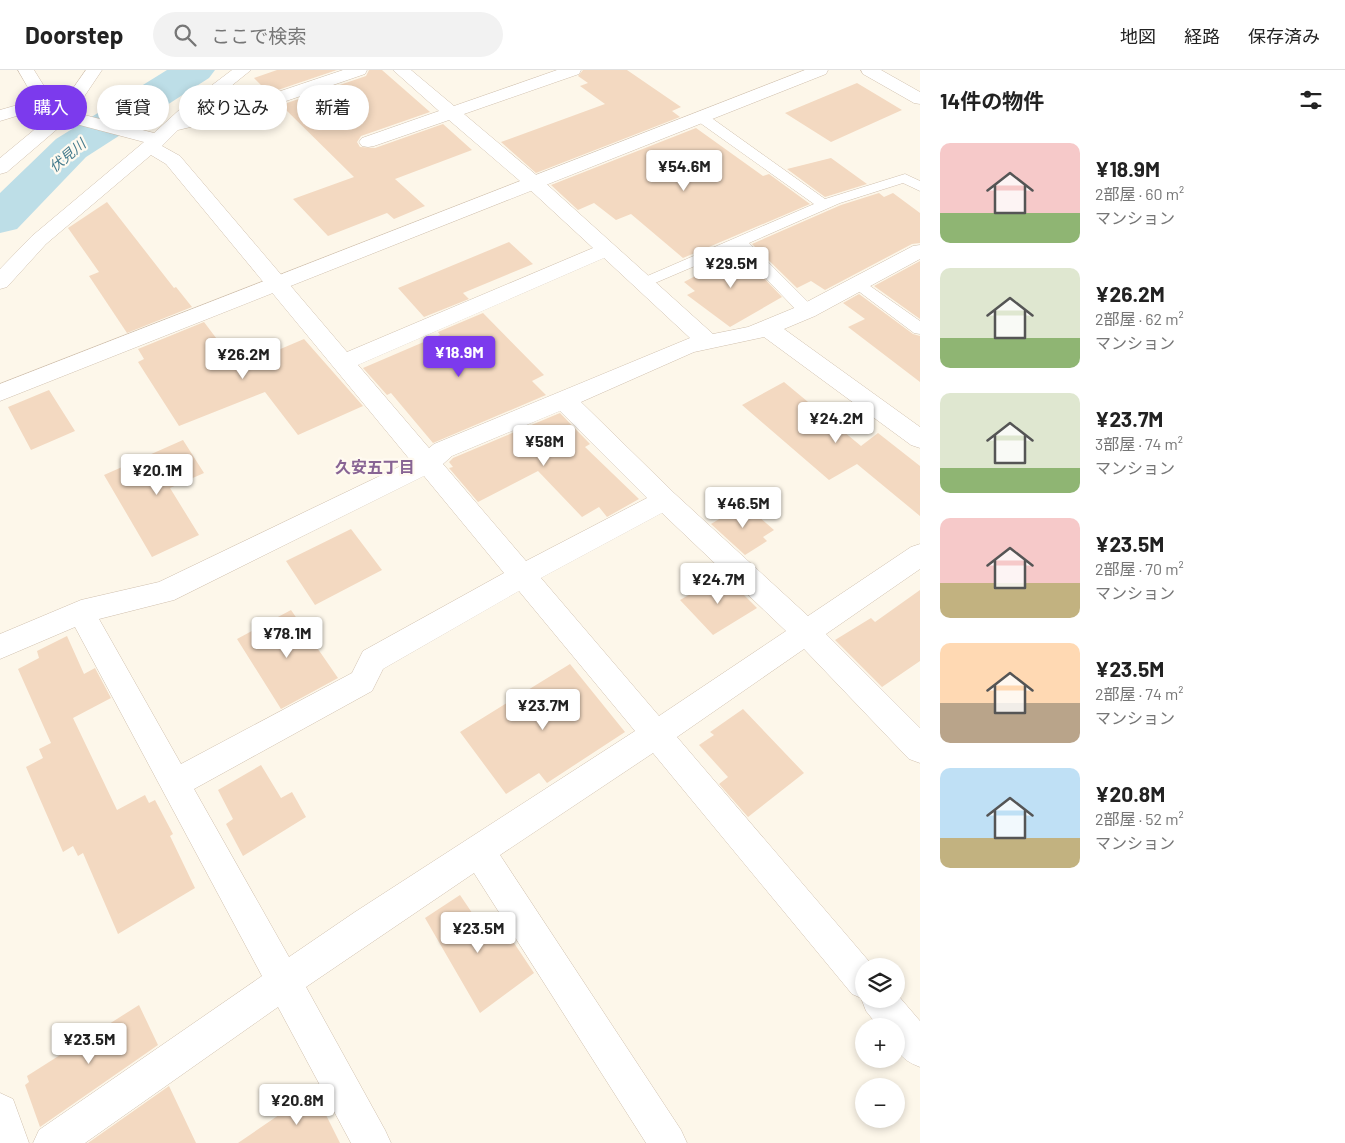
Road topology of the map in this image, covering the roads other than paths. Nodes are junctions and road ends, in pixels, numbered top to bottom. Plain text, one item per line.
1 (26, 70) edge
2 (94, 70) edge
3 (243, 70) edge
4 (359, 70) edge
5 (401, 70) edge
6 (573, 70) edge
7 (820, 70) edge
8 (869, 70) edge
9 (35, 85) edge
10 (84, 85) edge
11 (920, 99) edge
12 (15, 111) edge
13 (452, 113) junction
14 (0, 116) edge
15 (701, 117) junction
16 (87, 122) edge
17 (172, 126) junction
18 (46, 130) edge
19 (368, 142) dead end
20 (153, 143) junction
21 (0, 168) edge
22 (534, 183) junction
23 (920, 187) edge
24 (824, 205) junction
25 (740, 242) junction
26 (606, 250) junction
27 (920, 251) edge
28 (0, 282) edge
29 (642, 283) junction
30 (858, 284) junction
31 (277, 285) junction
32 (807, 311) junction
33 (766, 327) junction
34 (920, 329) edge
35 (708, 342) junction
36 (342, 363) junction
37 (0, 393) edge
38 (564, 400) junction
39 (920, 439) edge
40 (427, 464) junction
41 (665, 500) junction
42 (920, 555) edge
43 (521, 576) junction
44 (81, 612) junction
45 (806, 632) junction
46 (0, 648) edge
47 (655, 735) junction
48 (920, 749) edge
49 (175, 782) junction
50 (479, 851) junction
51 (855, 971) edge
52 (284, 982) junction
53 (886, 1008) edge
54 (920, 1049) edge
55 (0, 1112) edge
56 (10, 1143) edge
57 (52, 1143) edge
58 (372, 1143) edge
59 (668, 1143) edge

1 - 9 street
2 - 10 street
3 - 17 street
4 - 17 street
5 - 13 street
6 - 13 street
7 - 15 street
8 - 11 street
12 - 14 street
13 - 19 street
13 - 22 street
15 - 22 street
15 - 24 lane
16 - 20 street
17 - 20 street
18 - 21 street
20 - 28 street
20 - 31 street
22 - 26 street
22 - 31 street
23 - 24 lane
24 - 25 lane
25 - 29 lane
25 - 32 lane
26 - 29 street
26 - 36 street
27 - 30 street
29 - 35 street
30 - 32 street
30 - 34 lane
31 - 36 street
31 - 37 street
32 - 33 street
33 - 35 street
33 - 39 street
35 - 38 street
36 - 40 street
38 - 40 street
38 - 41 street
40 - 43 street
40 - 44 street
41 - 43 street
41 - 45 street
42 - 45 street
43 - 47 street
43 - 49 street
44 - 46 street
44 - 49 street
45 - 47 street
45 - 48 street
47 - 50 street
47 - 51 street
49 - 52 street
50 - 52 street
50 - 59 street
52 - 57 street
52 - 58 street
53 - 54 street
55 - 56 street

